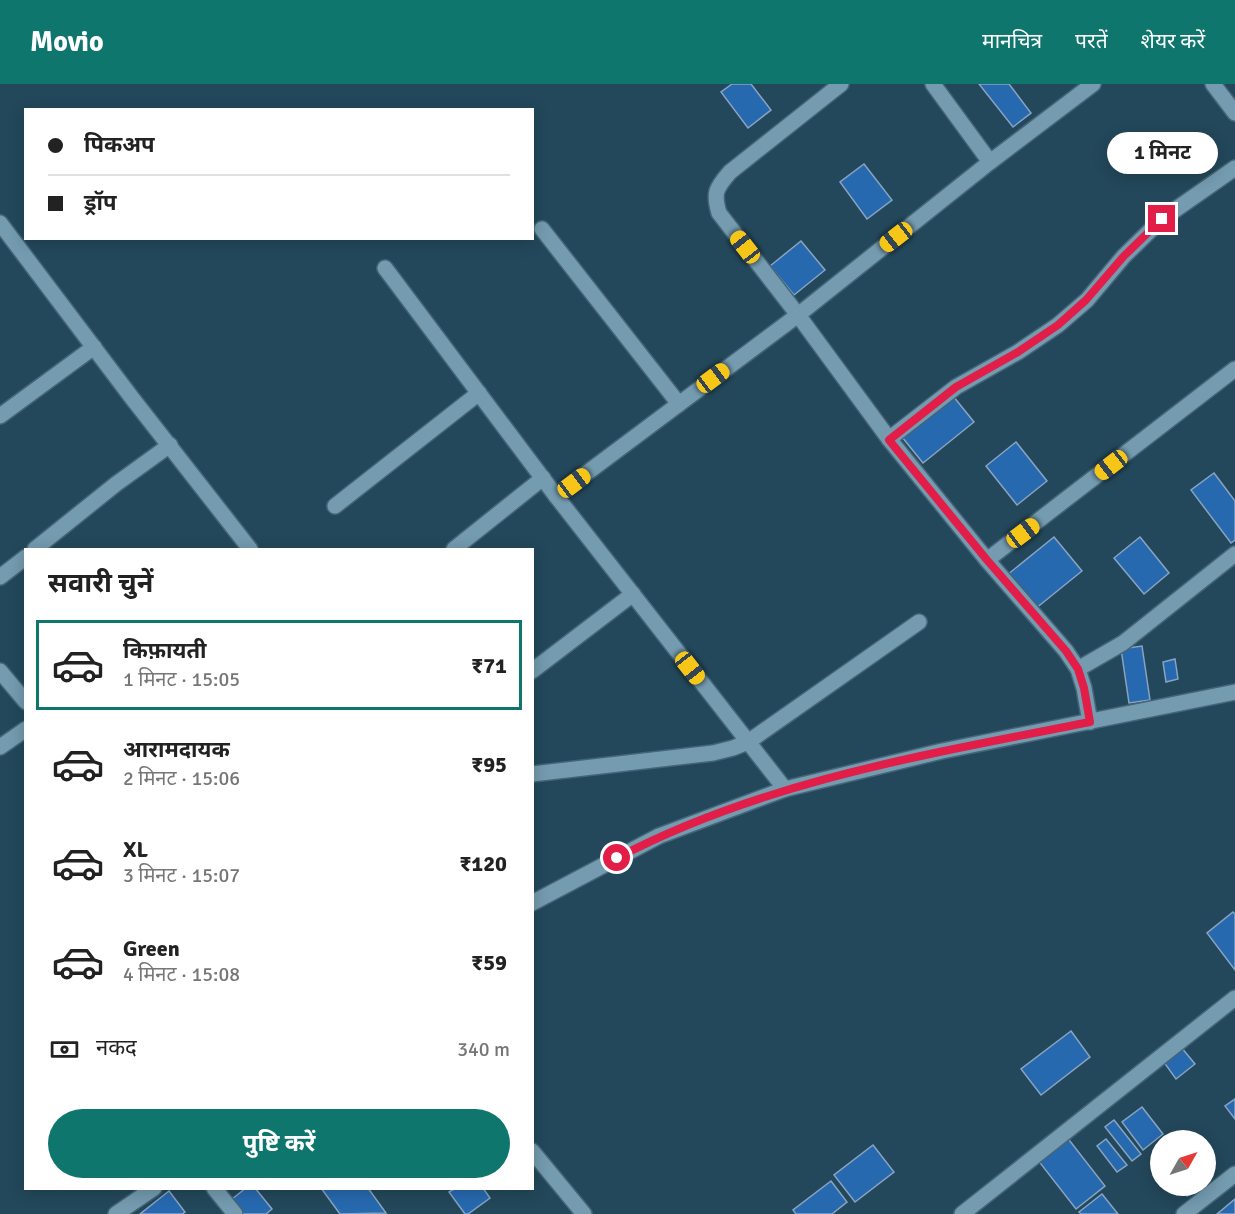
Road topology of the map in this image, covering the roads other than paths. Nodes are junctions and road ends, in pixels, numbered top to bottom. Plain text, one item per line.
1 (841, 84) edge
2 (933, 84) edge
3 (1093, 84) edge
4 (1213, 84) edge
5 (1235, 113) edge
6 (990, 162) junction
7 (1235, 168) edge
8 (0, 223) edge
9 (542, 229) dead end
10 (385, 268) dead end
11 (798, 315) junction
12 (94, 347) junction
13 (1235, 369) edge
14 (479, 393) junction
15 (679, 404) junction
16 (0, 416) edge
17 (889, 440) junction
18 (170, 445) junction
19 (543, 478) junction
20 (556, 496) junction
21 (334, 507) dead end
22 (36, 548) edge
23 (249, 548) edge
24 (455, 548) edge
25 (1234, 556) edge
26 (24, 559) edge
27 (987, 560) junction
28 (0, 577) edge
29 (633, 594) junction
30 (919, 622) dead end
31 (534, 669) edge
32 (1078, 669) junction
33 (0, 671) edge
34 (1235, 692) edge
35 (24, 700) edge
36 (1090, 722) junction
37 (24, 730) edge
38 (748, 742) junction
39 (0, 747) edge
40 (534, 774) edge
41 (785, 789) junction
42 (534, 902) edge
43 (1235, 998) edge
44 (534, 1152) edge
45 (1235, 1175) edge
46 (151, 1190) edge
47 (216, 1190) edge
48 (116, 1214) edge
49 (235, 1214) edge
50 (584, 1214) edge
51 (962, 1214) edge
52 (1184, 1214) edge

1 - 11 street
2 - 6 street
3 - 6 street
4 - 5 street
6 - 11 street
7 - 17 street
8 - 12 street
9 - 15 street
10 - 14 street
11 - 15 street
11 - 17 street
12 - 16 street
12 - 18 street
13 - 27 street
14 - 19 street
14 - 21 street
15 - 20 street
17 - 27 street
18 - 22 street
18 - 23 street
19 - 20 street
19 - 24 street
20 - 29 street
25 - 32 street
26 - 28 street
27 - 32 street
29 - 31 street
29 - 38 street
30 - 38 street
32 - 36 street
33 - 35 street
34 - 36 street
36 - 41 street
37 - 39 street
38 - 40 street
38 - 41 street
41 - 42 street
43 - 51 street
44 - 50 street
45 - 52 street
46 - 48 street
47 - 49 street

